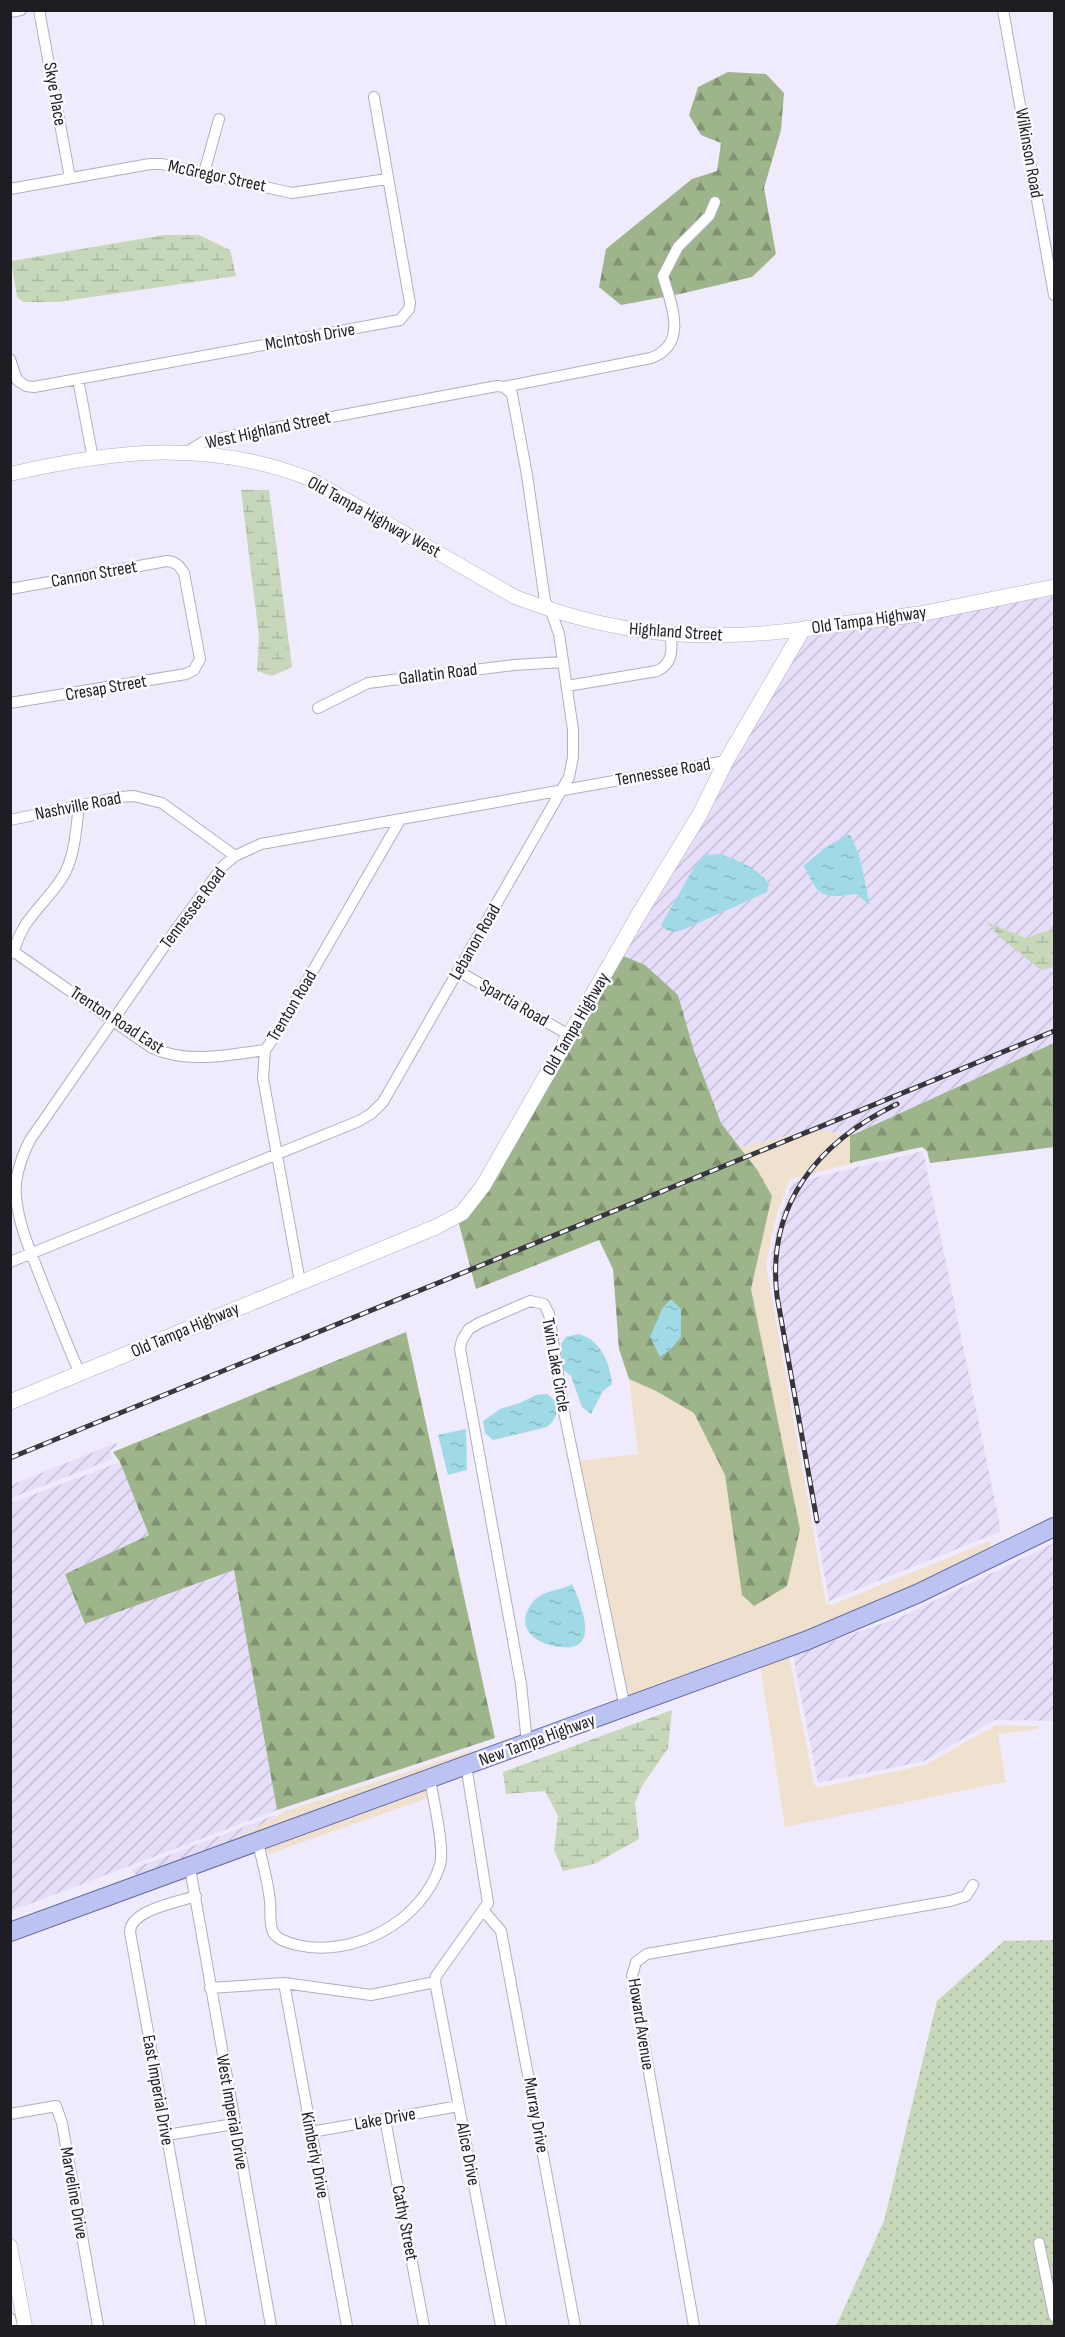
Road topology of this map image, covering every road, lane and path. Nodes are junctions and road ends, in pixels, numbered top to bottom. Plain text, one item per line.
1 (21, 10) edge
2 (39, 10) edge
3 (1003, 10) edge
4 (10, 12) edge
5 (374, 97) dead end
6 (219, 119) dead end
7 (204, 173) junction
8 (70, 178) junction
9 (387, 178) junction
10 (10, 189) edge
11 (715, 202) dead end
12 (1054, 295) edge
13 (10, 359) edge
14 (78, 379) junction
15 (504, 387) junction
16 (187, 452) junction
17 (93, 459) junction
18 (10, 474) edge
19 (1054, 587) edge
20 (10, 589) edge
21 (551, 611) junction
22 (803, 629) junction
23 (671, 635) junction
24 (563, 662) junction
25 (197, 664) joint
26 (567, 686) junction
27 (10, 703) edge
28 (318, 708) dead end
29 (726, 761) junction
30 (562, 790) junction
31 (80, 806) junction
32 (10, 820) edge
33 (400, 820) junction
34 (235, 856) junction
35 (12, 953) edge
36 (458, 971) junction
37 (113, 1020) junction
38 (569, 1035) junction
39 (265, 1050) junction
40 (276, 1154) junction
41 (31, 1253) junction
42 (10, 1262) edge
43 (300, 1282) junction
44 (80, 1374) junction
45 (10, 1402) edge
46 (1054, 1527) edge
47 (625, 1708) junction
48 (527, 1743) junction
49 (466, 1765) junction
50 (430, 1779) junction
51 (258, 1842) junction
52 (190, 1868) junction
53 (973, 1885) dead end
54 (196, 1896) junction
55 (483, 1910) junction
56 (10, 1932) edge
57 (435, 1982) junction
58 (284, 1983) junction
59 (210, 1988) junction
60 (459, 2106) junction
61 (10, 2114) edge
62 (385, 2119) junction
63 (234, 2124) junction
64 (311, 2132) junction
65 (167, 2135) junction
66 (1039, 2243) dead end
67 (10, 2246) edge
68 (1054, 2316) edge
69 (10, 2318) edge
70 (12, 2326) edge
71 (25, 2326) edge
72 (99, 2326) edge
73 (201, 2326) edge
74 (271, 2326) edge
75 (347, 2326) edge
76 (424, 2326) edge
77 (501, 2326) edge
78 (575, 2326) edge
79 (694, 2326) edge

1 - 4 street
2 - 8 street, Skye Place
3 - 12 street, Wilkinson Road
5 - 9 street, McIntosh Drive
6 - 7 street
7 - 8 street, McGregor Street
7 - 9 street, McGregor Street
8 - 10 street, McGregor Street
9 - 14 street, McIntosh Drive
11 - 15 street, West Highland Street
13 - 14 street, McIntosh Drive
14 - 17 street
15 - 16 street, West Highland Street
15 - 21 street, Lebanon Road
16 - 17 street, West Highland Street
16 - 21 street, Old Tampa Highway West
17 - 18 street, West Highland Street
19 - 22 main road, Old Tampa Highway
20 - 25 street, Cannon Street
21 - 23 street, Highland Street
21 - 24 street, Lebanon Road
22 - 23 street, Highland Street
22 - 29 main road, Old Tampa Highway
23 - 26 street
24 - 26 street, Lebanon Road
24 - 28 street, Gallatin Road
25 - 27 street, Cresap Street
26 - 30 street, Lebanon Road
29 - 30 street, Tennessee Road
29 - 38 main road, Old Tampa Highway
30 - 33 street, Tennessee Road
30 - 36 street, Lebanon Road
31 - 32 street, Nashville Road
31 - 34 street, Nashville Road
31 - 35 street
33 - 34 street, Tennessee Road
33 - 39 street, Trenton Road
34 - 37 street, Tennessee Road
35 - 37 street, Trenton Road East
36 - 38 street, Spartia Road
36 - 40 street, Lebanon Road
37 - 39 street, Trenton Road East
37 - 41 street, Tennessee Road
38 - 43 main road, Old Tampa Highway
39 - 40 street, Trenton Road
40 - 41 street, Lebanon Road
40 - 43 street, Trenton Road
41 - 42 street
41 - 44 street, Tennessee Road
43 - 44 main road, Old Tampa Highway
44 - 45 main road, Old Tampa Highway
46 - 47 main road, New Tampa Highway
47 - 48 main road, New Tampa Highway
47 - 48 street, Twin Lake Circle
48 - 49 main road, New Tampa Highway
49 - 50 main road, New Tampa Highway
49 - 55 street
50 - 51 main road, New Tampa Highway
50 - 51 street
51 - 52 main road, New Tampa Highway
52 - 54 street, West Imperial Drive
52 - 56 main road, New Tampa Highway
53 - 79 street, Howard Avenue
54 - 59 street, West Imperial Drive
54 - 65 street, East Imperial Drive
55 - 57 street
55 - 78 street, Murray Drive
57 - 58 street
57 - 60 street, Alice Drive
58 - 59 street
58 - 64 street, Kimberly Drive
59 - 63 street, West Imperial Drive
60 - 62 street, Lake Drive
60 - 77 street, Alice Drive
61 - 72 street, Marveline Drive
62 - 64 street, Lake Drive
62 - 76 street, Cathy Street
63 - 65 street
63 - 74 street, West Imperial Drive
64 - 75 street, Kimberly Drive
65 - 73 street, East Imperial Drive
66 - 68 street
67 - 71 street
69 - 70 street

